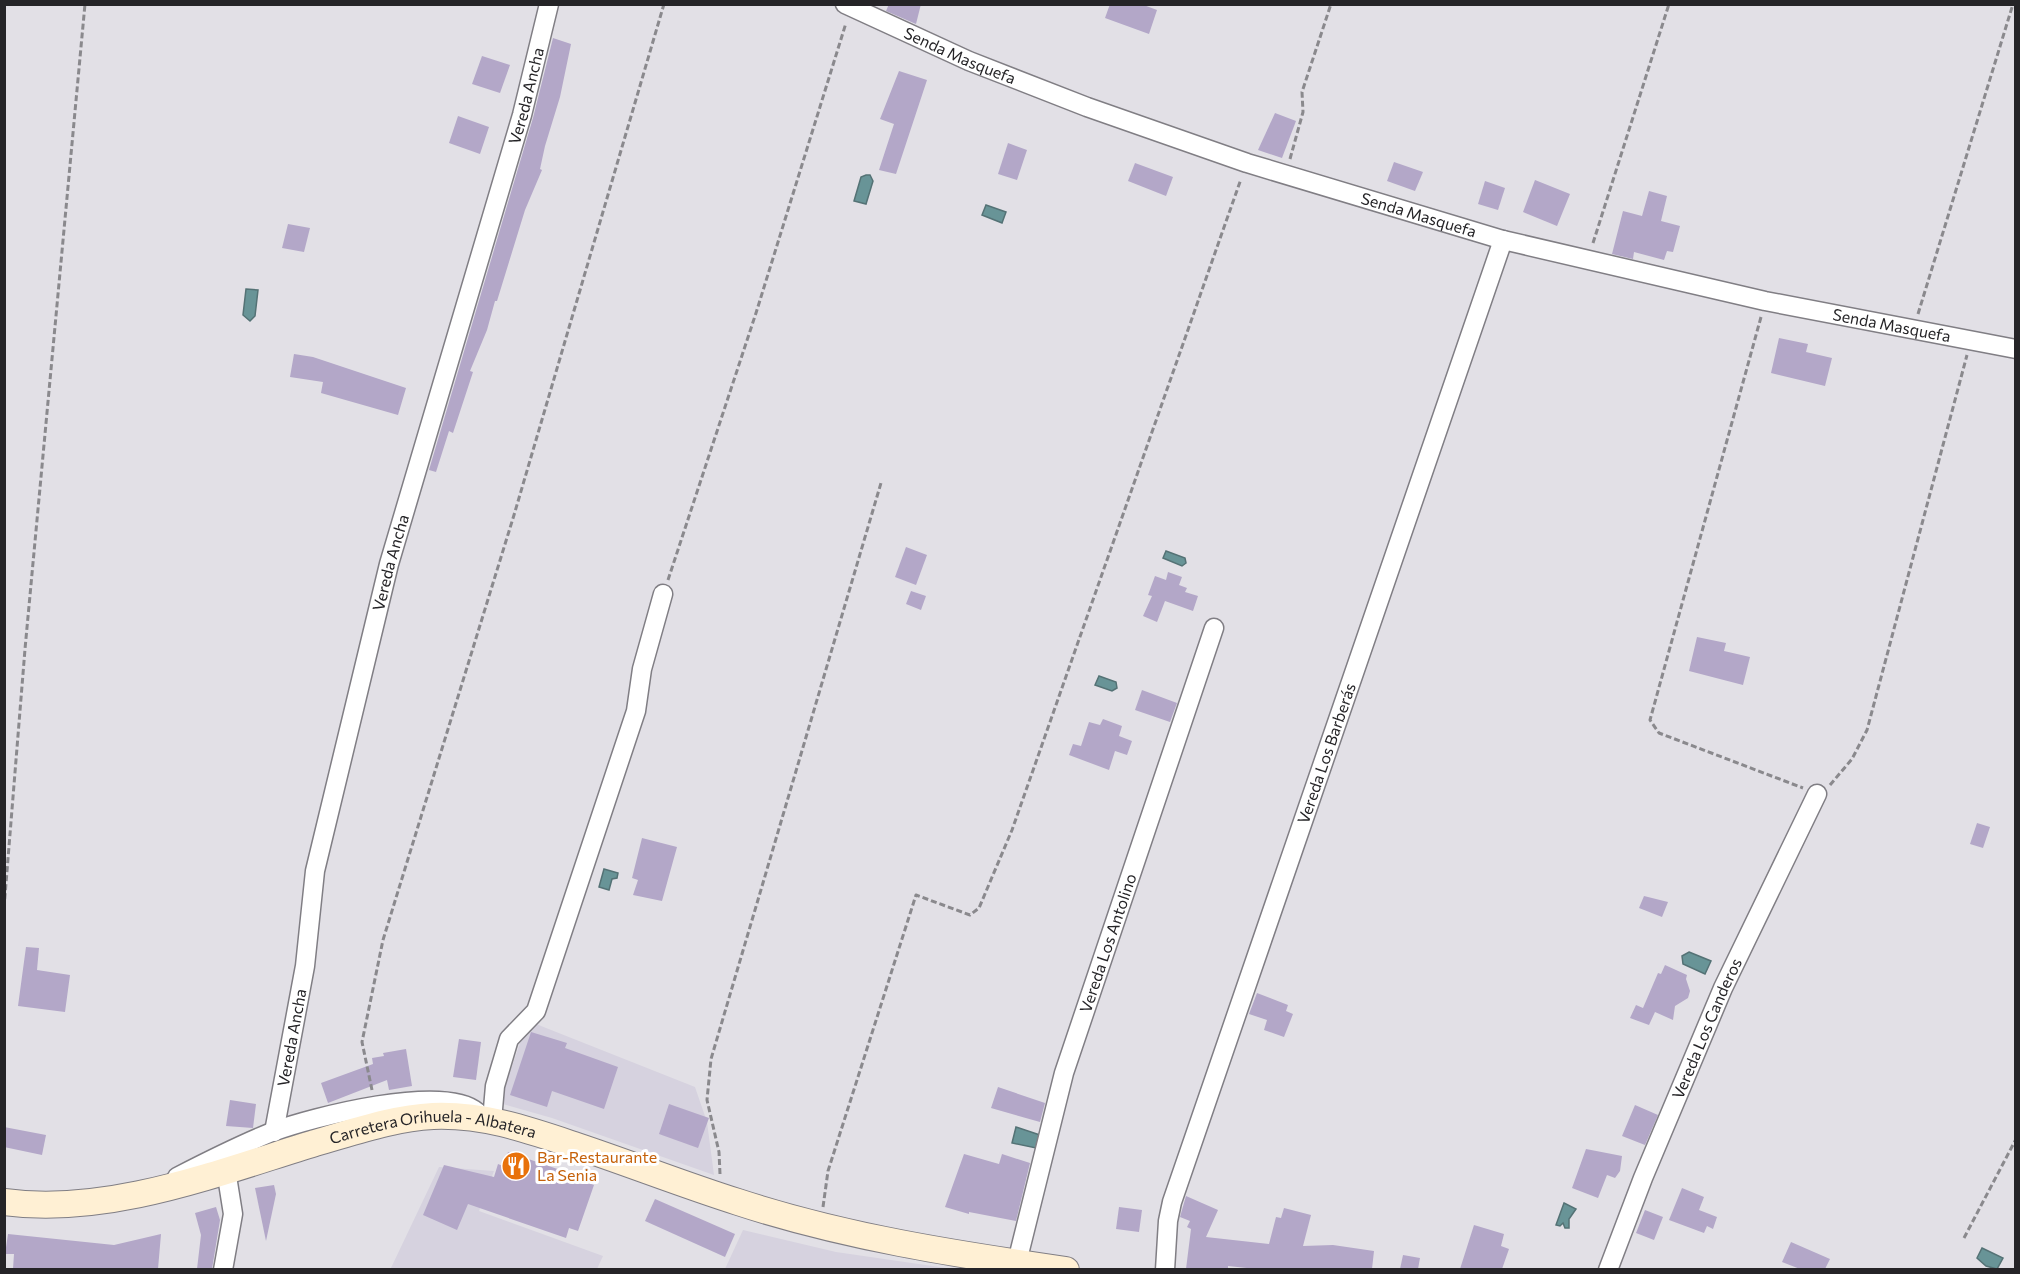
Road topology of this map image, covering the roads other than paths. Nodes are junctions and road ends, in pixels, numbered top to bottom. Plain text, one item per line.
1 (549, 4) edge
2 (848, 6) edge
3 (1503, 240) junction
4 (2016, 350) edge
5 (663, 594) road end
6 (1214, 628) dead end
7 (1817, 794) road end
8 (488, 1119) junction
9 (274, 1132) junction
10 (226, 1170) junction
11 (154, 1189) junction
12 (4, 1202) edge
13 (1017, 1262) junction
14 (223, 1269) edge
15 (1066, 1269) edge
16 (1165, 1269) edge
17 (1608, 1269) edge

1 - 9 street, Vereda Ancha
2 - 3 street, Senda Masquefa
3 - 4 street, Senda Masquefa
3 - 16 street, Vereda Los Barberás
5 - 8 street
6 - 13 street, Vereda Los Antolino
7 - 17 street, Vereda Los Canderos
8 - 9 street
8 - 10 main road, Carretera Orihuela - Albatera
8 - 13 main road, Carretera Orihuela - Albatera
9 - 11 street
10 - 11 main road, Carretera Orihuela - Albatera
10 - 14 street
11 - 12 main road, Carretera Orihuela - Albatera
13 - 15 main road, Carretera Orihuela - Albatera

